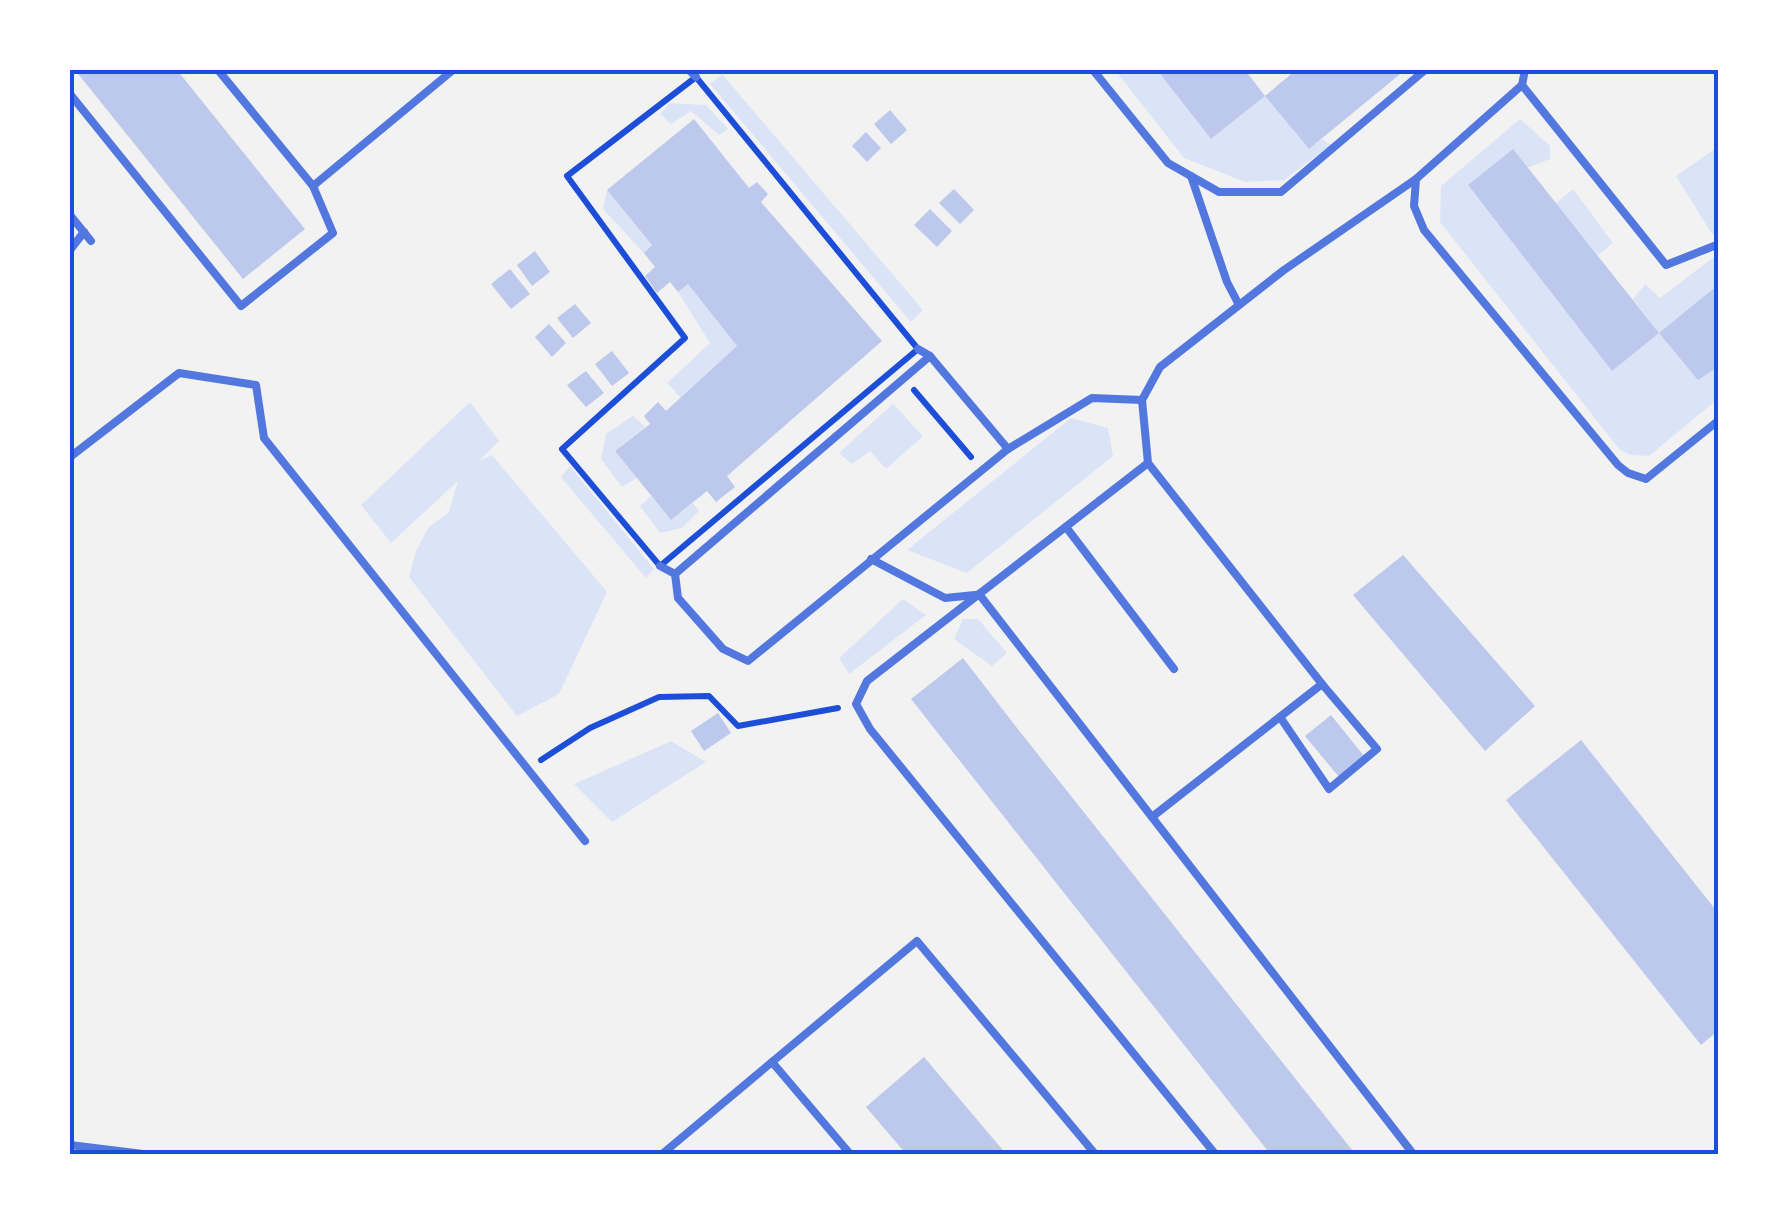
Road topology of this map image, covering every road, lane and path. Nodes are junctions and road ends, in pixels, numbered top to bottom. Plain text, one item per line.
1 (218, 70) edge
2 (453, 70) edge
3 (1093, 70) edge
4 (1426, 70) edge
5 (1525, 70) edge
6 (693, 74) edge
7 (1522, 85) junction
8 (70, 94) edge
9 (1191, 176) junction
10 (1416, 178) junction
11 (313, 186) junction
12 (70, 215) edge
13 (84, 232) junction
14 (90, 241) dead end
15 (1719, 244) edge
16 (70, 250) edge
17 (1239, 305) junction
18 (918, 350) junction
19 (930, 356) junction
20 (910, 385) dead end
21 (1142, 400) junction
22 (1719, 420) edge
23 (1008, 449) junction
24 (70, 457) edge
25 (975, 462) dead end
26 (1148, 464) junction
27 (1066, 527) junction
28 (872, 559) junction
29 (660, 566) junction
30 (675, 574) junction
31 (980, 594) junction
32 (1174, 669) dead end
33 (1322, 684) junction
34 (856, 704) junction
35 (1280, 717) junction
36 (527, 768) junction
37 (1152, 817) junction
38 (584, 841) dead end
39 (772, 1062) junction
40 (70, 1145) edge
41 (151, 1155) edge
42 (661, 1155) edge
43 (850, 1155) edge
44 (1096, 1155) edge
45 (1216, 1155) edge
46 (1414, 1155) edge

1 - 11 lane
2 - 11 lane
3 - 9 lane
4 - 9 lane
5 - 7 lane
6 - 18 path
6 - 29 path
7 - 10 lane
7 - 15 lane
8 - 11 lane
9 - 17 lane
10 - 17 lane
10 - 22 lane
12 - 13 lane
13 - 14 lane
13 - 16 lane
17 - 21 lane
18 - 19 lane
18 - 29 path
19 - 23 lane
19 - 30 lane
20 - 25 path
21 - 23 lane
21 - 26 lane
23 - 28 lane
24 - 36 lane
26 - 27 lane
26 - 33 lane
27 - 31 lane
27 - 32 lane
28 - 30 lane
28 - 31 lane
29 - 30 lane
31 - 34 lane
31 - 37 lane
33 - 35 lane
33 - 35 lane
34 - 36 path
34 - 45 lane
35 - 37 lane
36 - 38 lane
37 - 46 lane
39 - 42 lane
39 - 43 lane
39 - 44 lane
40 - 41 lane

